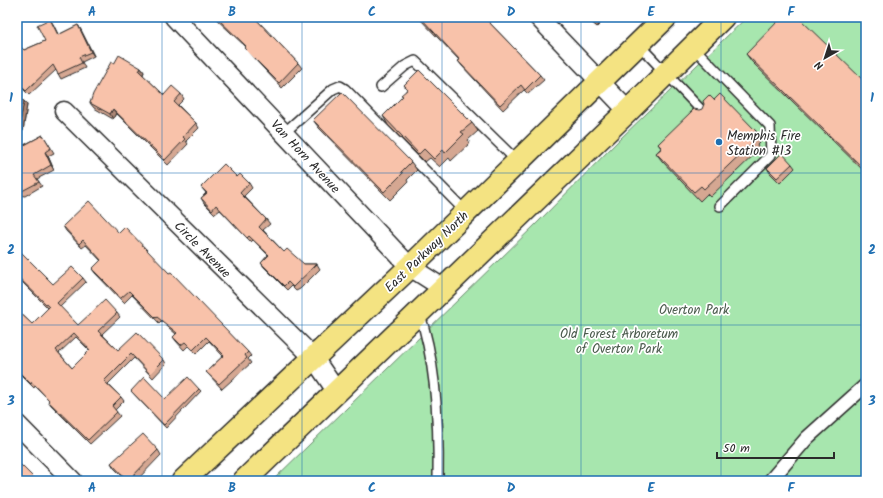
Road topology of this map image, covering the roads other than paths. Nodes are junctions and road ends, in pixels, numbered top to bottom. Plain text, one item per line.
1 (174, 17) edge
2 (538, 17) edge
3 (666, 17) edge
4 (723, 17) edge
5 (638, 44) junction
6 (693, 47) junction
7 (666, 73) junction
8 (600, 81) junction
9 (381, 87) dead end
10 (64, 111) dead end
11 (628, 111) junction
12 (704, 113) edge
13 (284, 133) junction
14 (518, 162) junction
15 (720, 206) dead end
16 (466, 212) junction
17 (410, 267) junction
18 (443, 288) junction
19 (419, 312) junction
20 (313, 357) junction
21 (866, 385) edge
22 (337, 392) junction
23 (17, 424) edge
24 (250, 480) edge
25 (73, 481) edge
26 (183, 481) edge
27 (438, 481) edge
28 (770, 481) edge

1 - 13 street, Van Horn Avenue
2 - 8 street
3 - 5 main road, East Parkway North
4 - 6 main road
5 - 7 lane
5 - 8 main road, East Parkway North
6 - 7 main road
6 - 15 lane
7 - 11 main road
7 - 12 lane
8 - 11 street
8 - 14 main road, East Parkway North
9 - 14 lane
10 - 20 street, Circle Avenue
11 - 18 main road
13 - 16 lane
13 - 17 street, Van Horn Avenue
14 - 16 main road, East Parkway North
16 - 17 main road, East Parkway North
17 - 18 street, Van Horn Avenue
17 - 20 main road, East Parkway North
18 - 19 main road
19 - 22 main road
19 - 27 lane
20 - 22 street, Circle Avenue
20 - 26 main road, East Parkway North
21 - 28 street
22 - 24 main road
23 - 25 street

